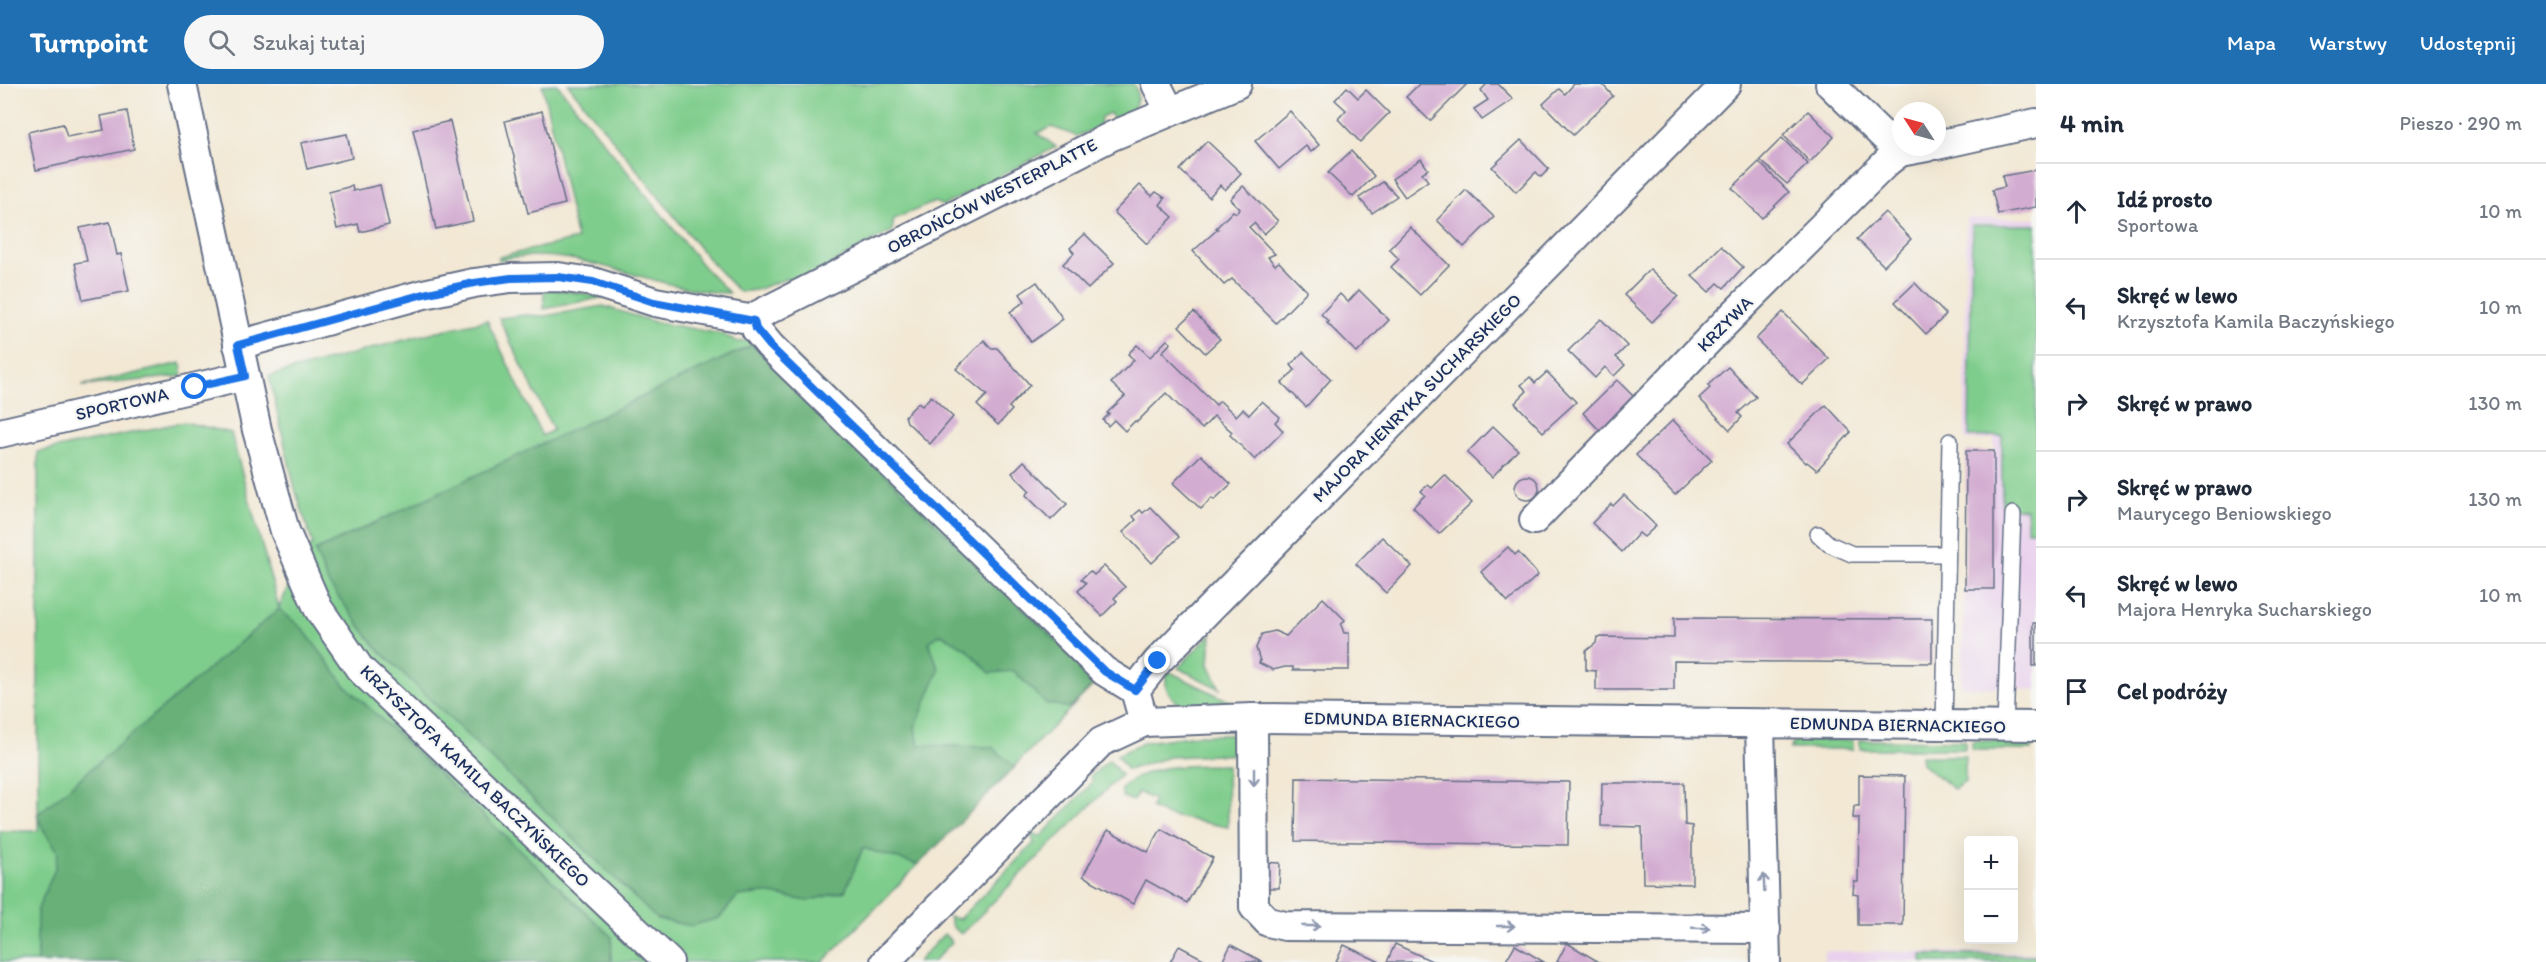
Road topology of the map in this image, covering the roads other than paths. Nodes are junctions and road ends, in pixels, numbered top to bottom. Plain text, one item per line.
1 (182, 84) edge
2 (1156, 84) edge
3 (1237, 84) edge
4 (1726, 84) edge
5 (1830, 84) edge
6 (1170, 111) junction
7 (2036, 123) edge
8 (1946, 143) edge
9 (1892, 144) edge
10 (1896, 156) edge
11 (754, 321) junction
12 (238, 345) junction
13 (245, 376) junction
14 (0, 433) edge
15 (1950, 441) dead end
16 (2013, 514) dead end
17 (1534, 520) dead end
18 (1818, 534) dead end
19 (1947, 554) junction
20 (1135, 690) junction
21 (1253, 718) junction
22 (1144, 722) junction
23 (1760, 724) junction
24 (1944, 726) junction
25 (2005, 726) junction
26 (2036, 726) edge
27 (1766, 929) junction
28 (669, 962) edge
29 (885, 962) edge
30 (1766, 962) edge

1 - 12 street, KRZYSZTOFA KAMILA BACZYŃSKIEGO
2 - 6 street
3 - 6 street, OBROŃCÓW WESTERPLATTE
4 - 20 street, MAJORA HENRYKA SUCHARSKIEGO
5 - 9 street
6 - 11 street, OBROŃCÓW WESTERPLATTE
7 - 8 street
10 - 17 street, KRZYWA
11 - 12 street
11 - 20 street
12 - 13 street, KRZYSZTOFA KAMILA BACZYŃSKIEGO
13 - 14 street, SPORTOWA
13 - 28 street, KRZYSZTOFA KAMILA BACZYŃSKIEGO
15 - 19 lane
16 - 25 lane
18 - 19 lane
19 - 24 lane
20 - 22 street
21 - 22 street, EDMUNDA BIERNACKIEGO
21 - 23 street, EDMUNDA BIERNACKIEGO
21 -> 27 street
22 - 29 street, EDMUNDA BIERNACKIEGO
23 - 24 street, EDMUNDA BIERNACKIEGO
27 -> 23 street
24 - 25 street, EDMUNDA BIERNACKIEGO
25 - 26 street, EDMUNDA BIERNACKIEGO
27 - 30 street

